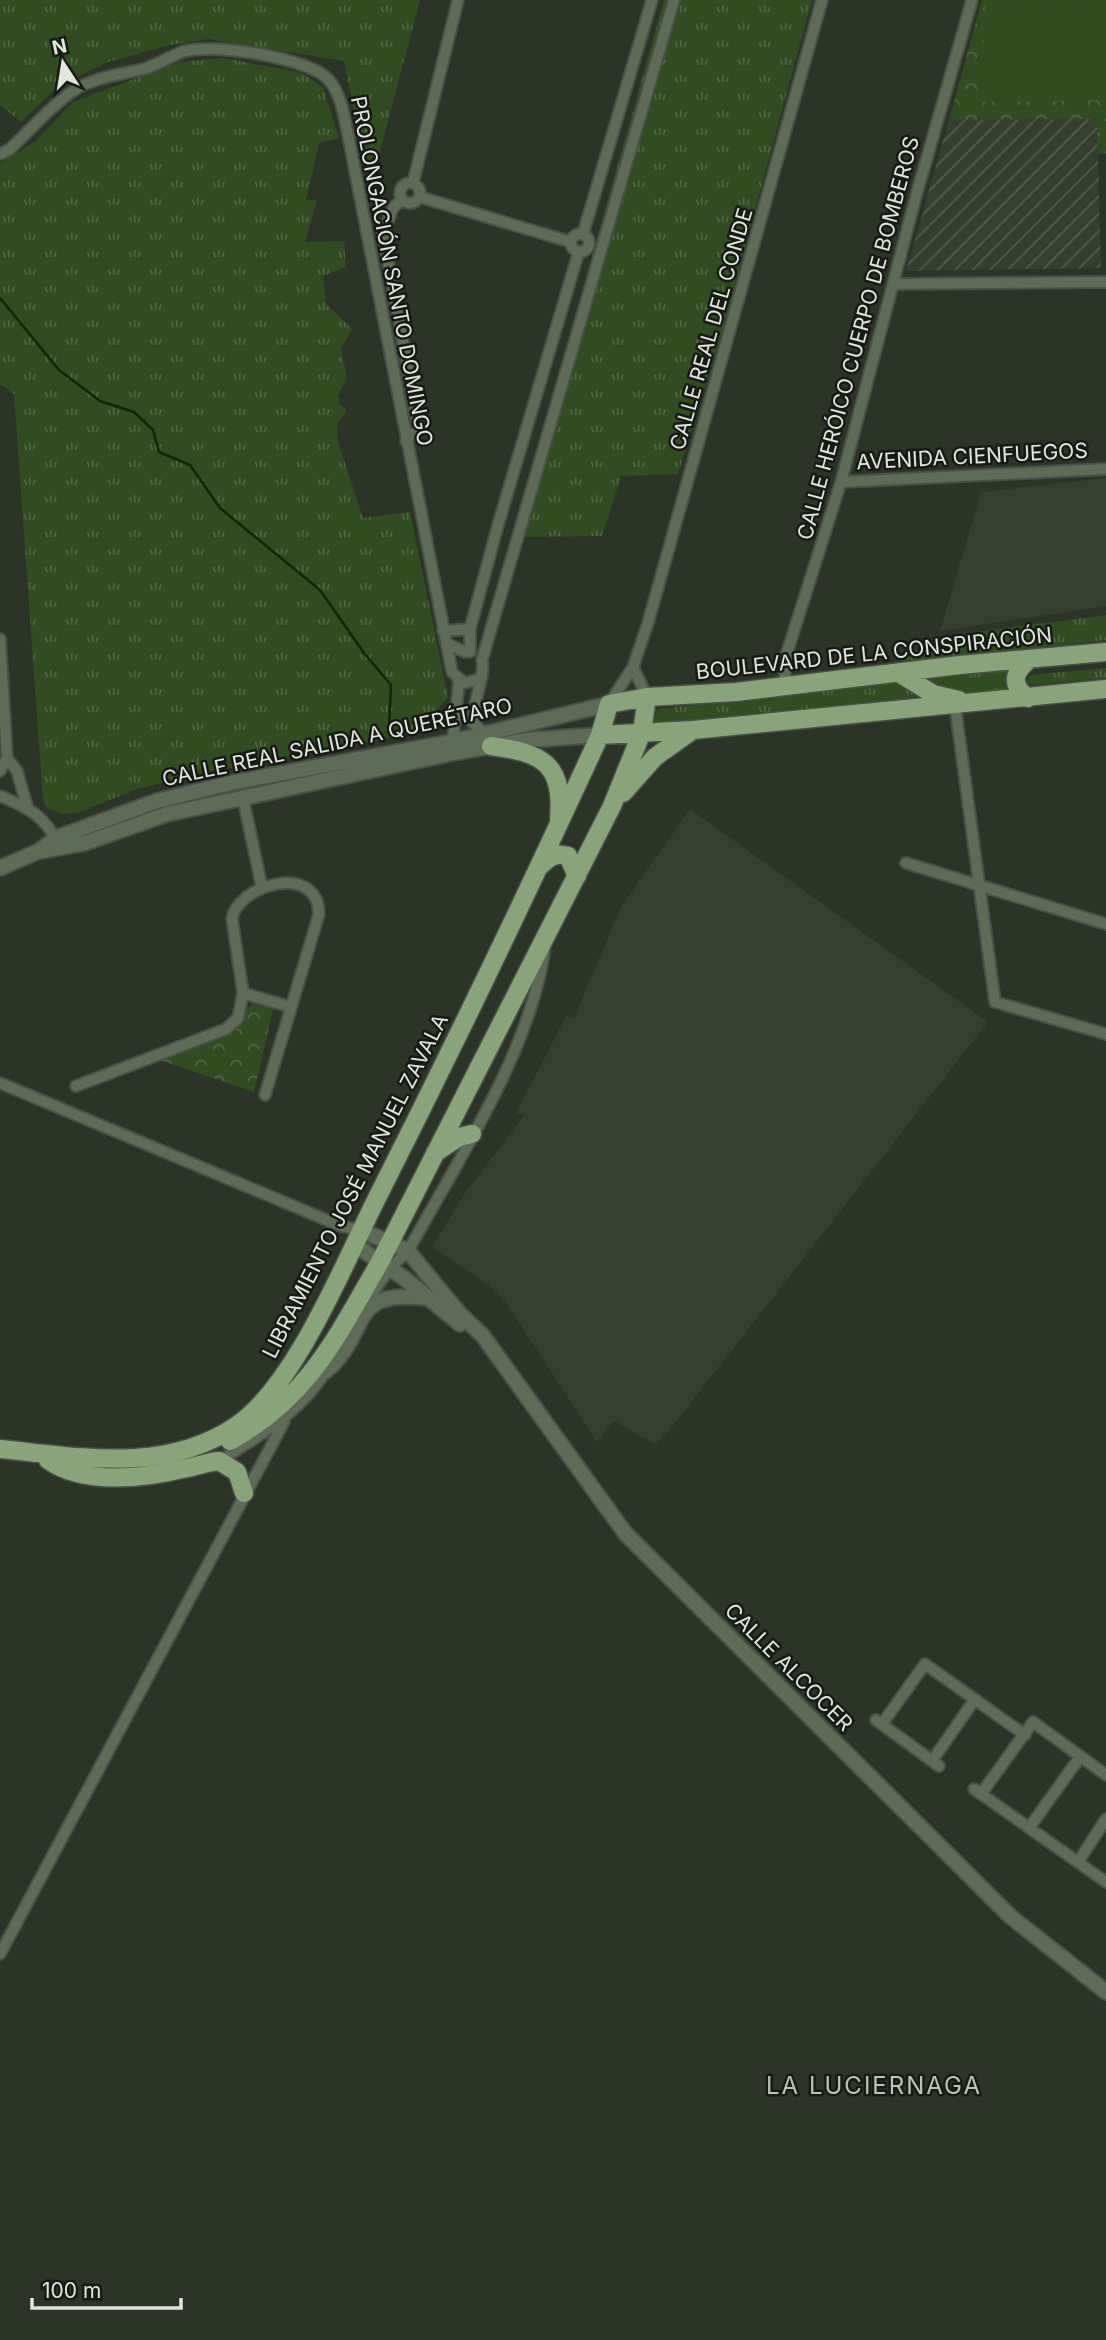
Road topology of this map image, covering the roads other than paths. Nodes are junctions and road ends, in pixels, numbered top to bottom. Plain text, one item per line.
1 (458, 0) edge
2 (652, 0) edge
3 (674, 0) edge
4 (822, 0) edge
5 (972, 0) edge
6 (0, 154) edge
7 (413, 183) junction
8 (420, 197) junction
9 (401, 200) junction
10 (583, 234) junction
11 (571, 242) junction
12 (579, 251) junction
13 (1106, 282) edge
14 (893, 284) junction
15 (406, 441) junction
16 (1106, 469) edge
17 (841, 482) junction
18 (470, 629) junction
19 (443, 631) junction
20 (0, 639) edge
21 (446, 643) junction
22 (467, 652) junction
23 (1106, 652) edge
24 (1030, 659) junction
25 (482, 660) junction
26 (452, 667) junction
27 (633, 667) junction
28 (899, 673) junction
29 (479, 679) junction
30 (459, 681) junction
31 (785, 687) junction
32 (1106, 691) edge
33 (647, 697) junction
34 (1028, 698) junction
35 (609, 704) junction
36 (982, 704) junction
37 (955, 705) junction
38 (693, 730) junction
39 (642, 732) junction
40 (600, 735) junction
41 (488, 740) junction
42 (452, 747) junction
43 (7, 758) junction
44 (0, 771) edge
45 (0, 796) edge
46 (243, 798) junction
47 (27, 806) junction
48 (612, 806) junction
49 (559, 826) junction
50 (58, 843) junction
51 (906, 863) dead end
52 (0, 868) edge
53 (538, 868) junction
54 (577, 876) junction
55 (977, 884) junction
56 (262, 888) junction
57 (1106, 924) edge
58 (546, 937) junction
59 (243, 993) junction
60 (291, 1007) junction
61 (1106, 1034) edge
62 (0, 1083) edge
63 (76, 1086) dead end
64 (265, 1095) dead end
65 (472, 1134) junction
66 (433, 1155) junction
67 (358, 1237) junction
68 (391, 1241) junction
69 (408, 1251) junction
70 (385, 1266) junction
71 (427, 1298) junction
72 (482, 1336) junction
73 (326, 1371) junction
74 (285, 1419) junction
75 (0, 1449) edge
76 (0, 1454) edge
77 (48, 1460) junction
78 (219, 1461) junction
79 (244, 1493) junction
80 (975, 1699) junction
81 (1025, 1735) junction
82 (1080, 1757) junction
83 (1106, 1775) edge
84 (1106, 1819) edge
85 (1029, 1828) junction
86 (1078, 1862) junction
87 (1106, 1882) edge
88 (0, 1954) edge
89 (1106, 1992) edge

1 - 7 street
2 - 10 street
3 - 25 street
4 - 27 street, CALLE REAL DEL CONDE
5 - 14 street, CALLE HERÓICO CUERPO DE BOMBEROS
6 - 15 street, PROLONGACIÓN SANTO DOMINGO
7 - 8 street
7 - 9 street
8 - 9 street
8 - 11 street
9 - 15 street
10 - 11 street
10 - 12 street
11 - 12 street
12 - 18 street
13 - 14 street
14 - 17 street, CALLE HERÓICO CUERPO DE BOMBEROS
15 - 19 street, PROLONGACIÓN SANTO DOMINGO
16 - 17 street, AVENIDA CIENFUEGOS
17 - 31 street, CALLE HERÓICO CUERPO DE BOMBEROS
18 - 19 street
18 - 22 street
19 - 21 street, PROLONGACIÓN SANTO DOMINGO
20 - 43 street
21 - 22 street
21 - 26 street, PROLONGACIÓN SANTO DOMINGO
22 - 25 street
22 - 26 street
23 - 24 main road, BOULEVARD DE LA CONSPIRACIÓN
24 - 28 main road, BOULEVARD DE LA CONSPIRACIÓN
24 - 34 main road
25 - 29 street
26 - 30 street
27 - 33 street
27 - 35 street, CALLE REAL DEL CONDE
28 - 31 main road, BOULEVARD DE LA CONSPIRACIÓN
28 - 36 main road
29 - 30 street
29 - 41 street
30 - 42 street
31 - 33 main road, BOULEVARD DE LA CONSPIRACIÓN
32 - 34 main road
33 - 35 main road, BOULEVARD DE LA CONSPIRACIÓN
33 - 39 main road
34 - 36 main road
35 - 40 main road, LIBRAMIENTO JOSÉ MANUEL ZAVALA
35 - 41 street, CALLE REAL SALIDA A QUERÉTARO
36 - 37 main road
37 - 38 main road
37 - 55 street
38 - 39 main road
38 - 48 main road
39 - 40 main road
39 - 48 main road
40 - 41 street, CALLE REAL SALIDA A QUERÉTARO
40 - 49 main road, LIBRAMIENTO JOSÉ MANUEL ZAVALA
41 - 42 street, CALLE REAL SALIDA A QUERÉTARO
41 - 49 main road
42 - 46 street, CALLE REAL SALIDA A QUERÉTARO
42 - 50 street, CALLE REAL SALIDA A QUERÉTARO
43 - 44 street
43 - 47 street
45 - 47 street
46 - 50 street, CALLE REAL SALIDA A QUERÉTARO
46 - 56 street
47 - 50 street
48 - 54 main road
49 - 53 main road, LIBRAMIENTO JOSÉ MANUEL ZAVALA
50 - 52 street, CALLE REAL SALIDA A QUERÉTARO
51 - 55 street
53 - 54 main road
53 - 67 main road, LIBRAMIENTO JOSÉ MANUEL ZAVALA
54 - 58 main road
55 - 57 street
55 - 61 street
56 - 59 street
56 - 60 street
58 - 65 street
58 - 66 main road
59 - 60 street
59 - 63 street
60 - 64 street
62 - 67 street
65 - 66 main road
65 - 69 street
66 - 68 main road
67 - 68 street, CALLE ALCOCER
67 - 70 street, CALLE ALCOCER
67 - 75 main road, LIBRAMIENTO JOSÉ MANUEL ZAVALA
68 - 69 street, CALLE ALCOCER
68 - 70 main road
69 - 70 street
69 - 72 street, CALLE ALCOCER
70 - 71 street, CALLE ALCOCER
70 - 73 street
70 - 77 main road
71 - 72 street, CALLE ALCOCER
71 - 73 street
72 - 89 street, CALLE ALCOCER
73 - 74 street
74 - 78 street
74 - 79 street
76 - 77 main road
77 - 78 main road
78 - 79 main road
79 - 88 street
80 - 80 street
80 - 81 street
81 - 82 street
81 - 85 street
82 - 83 street
82 - 85 street
84 - 86 street
85 - 86 street
86 - 87 street

